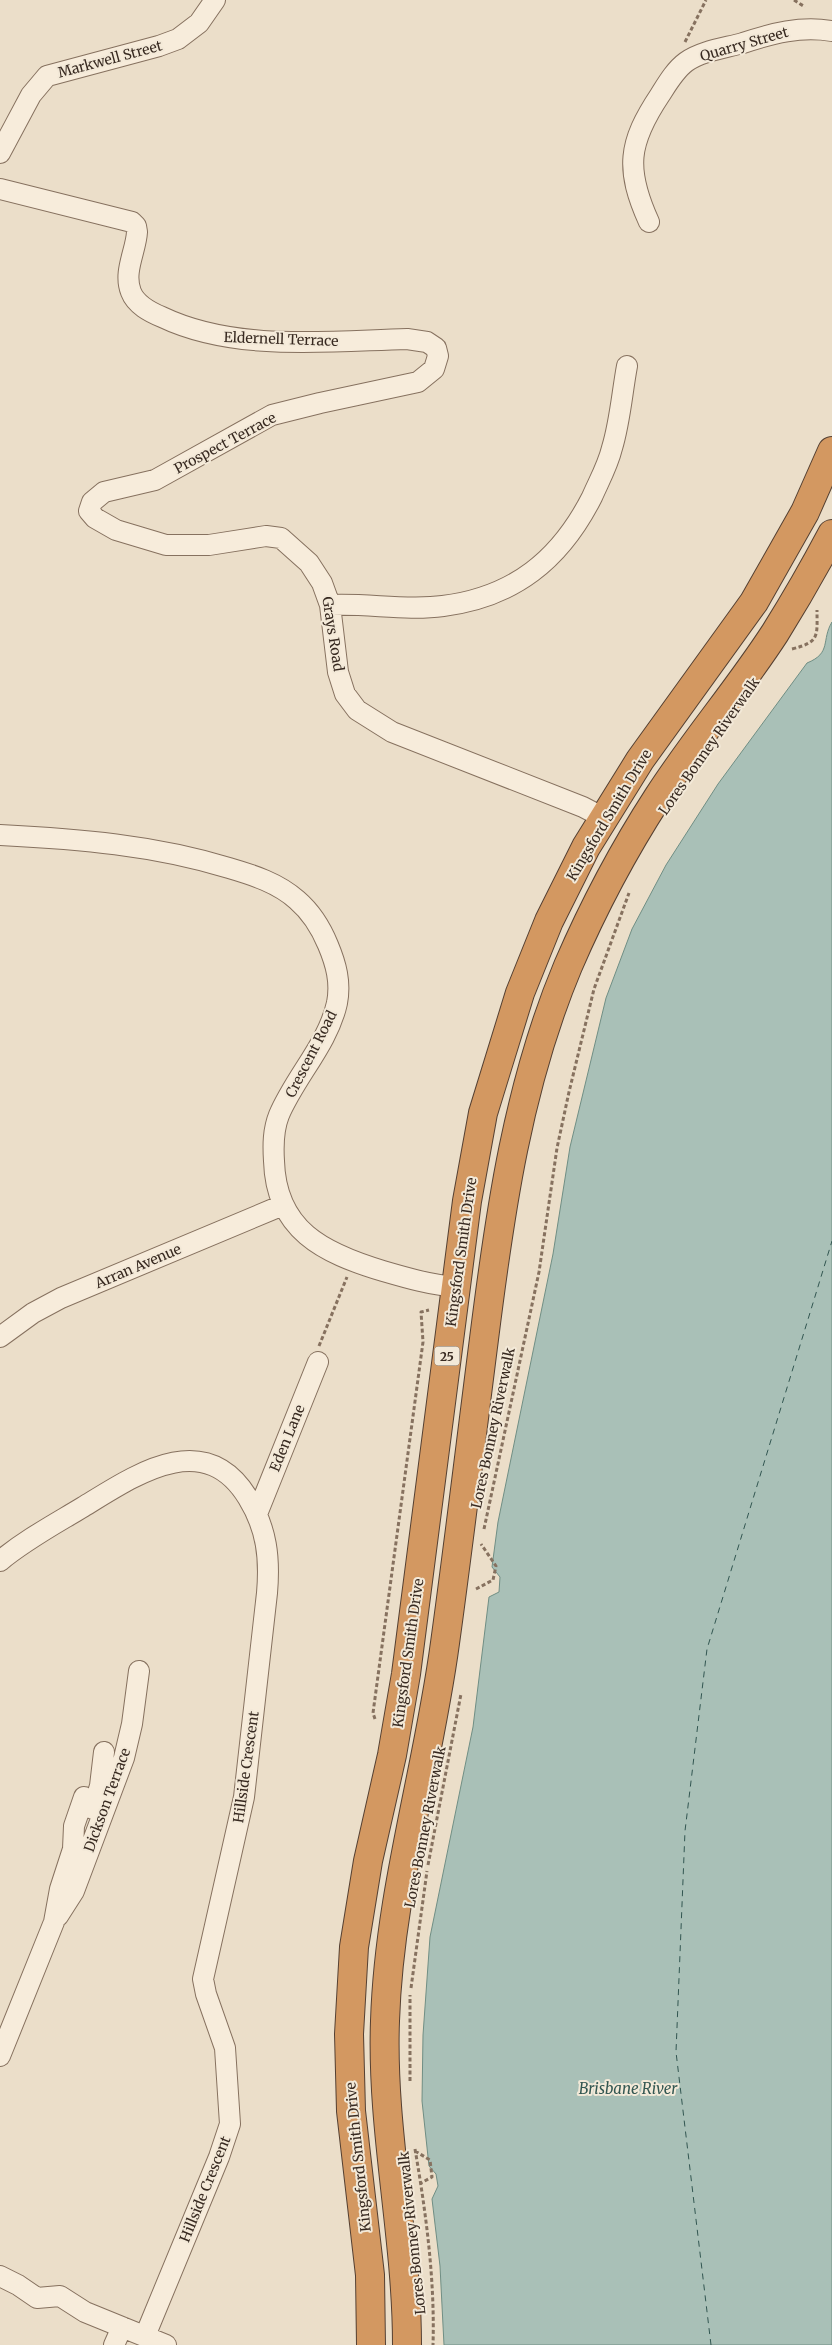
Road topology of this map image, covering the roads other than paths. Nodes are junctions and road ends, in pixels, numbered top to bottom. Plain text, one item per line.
1 (215, 0) edge
2 (832, 31) edge
3 (0, 153) edge
4 (0, 189) edge
5 (648, 222) dead end
6 (438, 352) joint
7 (627, 366) dead end
8 (832, 451) edge
9 (90, 506) joint
10 (832, 534) edge
11 (330, 605) junction
12 (604, 818) junction
13 (0, 835) edge
14 (283, 1205) junction
15 (456, 1287) junction
16 (0, 1337) edge
17 (317, 1358) road end
18 (257, 1514) junction
19 (0, 1561) edge
20 (139, 1671) dead end
21 (104, 1752) dead end
22 (84, 1797) dead end
23 (72, 1853) junction
24 (54, 1922) junction
25 (0, 2056) edge
26 (0, 2276) edge
27 (118, 2336) edge
28 (145, 2336) junction
29 (166, 2345) edge
30 (371, 2345) edge
31 (408, 2345) edge

1 - 3 street, Markwell Street
2 - 5 street, Quarry Street
4 - 6 street, Eldernell Terrace
6 - 9 street, Prospect Terrace
7 - 11 street
8 - 12 highway, Kingsford Smith Drive / 25
9 - 11 street, Grays Road
10 - 31 highway, 25
11 - 12 street, Grays Road
12 - 15 highway, Kingsford Smith Drive / 25
13 - 14 street, Crescent Road
14 - 15 street, Crescent Road
14 - 16 street, Arran Avenue
15 - 30 highway, Kingsford Smith Drive / 25
17 - 18 street, Eden Lane
18 - 19 street, Hillside Crescent
18 - 28 street, Hillside Crescent
20 - 24 street, Dickson Terrace
21 - 23 street, Dickson Terrace
22 - 23 street, Dickson Terrace
23 - 24 street, Dickson Terrace
24 - 25 street, Dickson Terrace
26 - 27 street
27 - 28 street
28 - 29 street

